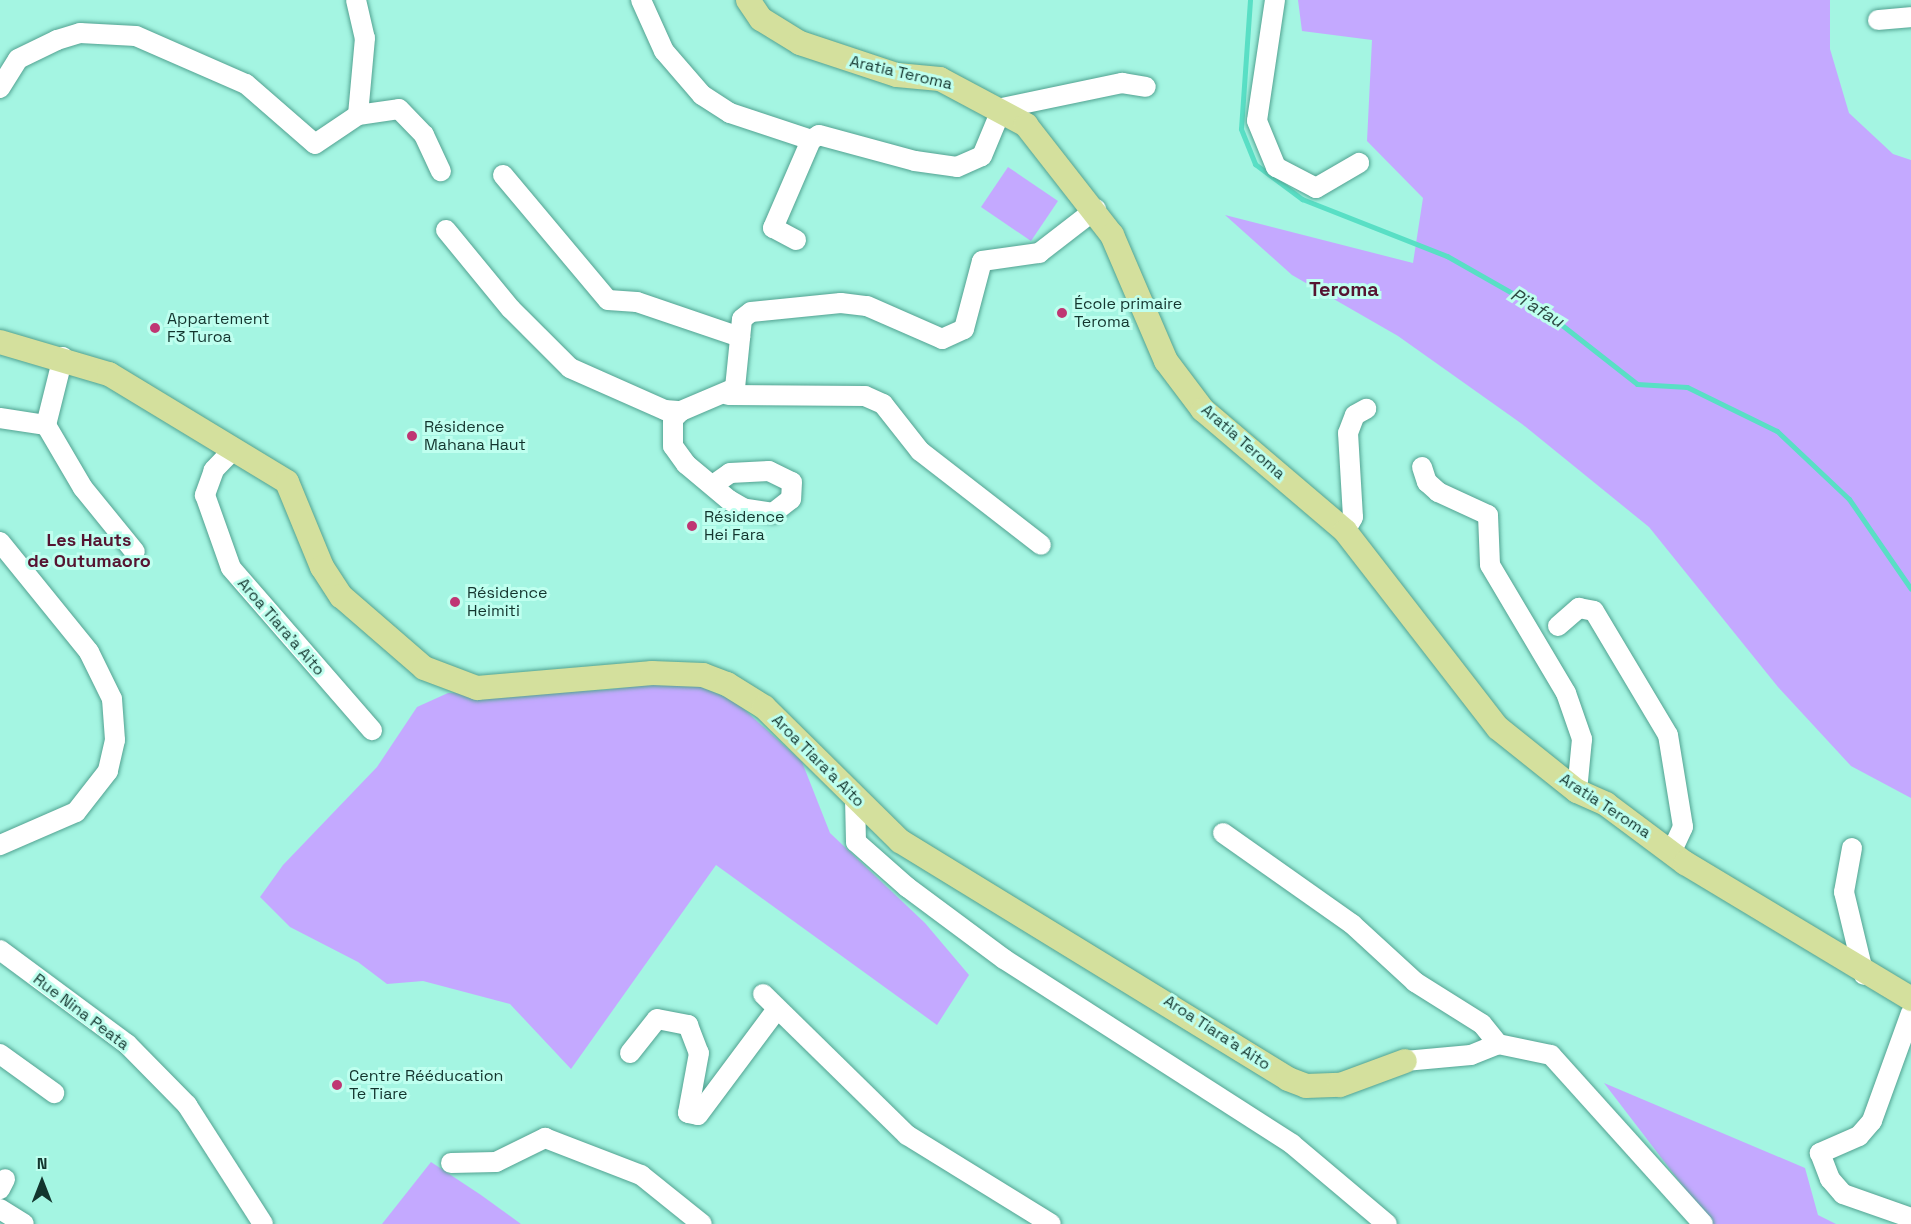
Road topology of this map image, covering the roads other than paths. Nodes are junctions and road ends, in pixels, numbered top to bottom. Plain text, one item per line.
1 (356, 0) edge
2 (641, 0) edge
3 (748, 0) edge
4 (1275, 0) edge
5 (1911, 17) edge
6 (1878, 20) dead end
7 (1146, 87) dead end
8 (0, 88) edge
9 (1002, 108) junction
10 (358, 115) junction
11 (811, 140) junction
12 (1359, 163) dead end
13 (441, 171) dead end
14 (503, 175) dead end
15 (1096, 209) junction
16 (446, 230) dead end
17 (796, 240) dead end
18 (740, 337) junction
19 (0, 342) edge
20 (63, 357) junction
21 (728, 395) junction
22 (1366, 409) dead end
23 (681, 411) junction
24 (0, 418) edge
25 (46, 425) junction
26 (233, 450) junction
27 (1422, 467) dead end
28 (713, 485) dead end
29 (1345, 531) junction
30 (0, 542) edge
31 (1041, 545) dead end
32 (135, 552) dead end
33 (1558, 626) dead end
34 (372, 730) dead end
35 (1577, 791) junction
36 (855, 798) junction
37 (1223, 832) dead end
38 (0, 845) edge
39 (1852, 848) dead end
40 (1672, 851) junction
41 (0, 950) edge
42 (1864, 975) junction
43 (763, 994) dead end
44 (1911, 999) edge
45 (777, 1009) junction
46 (1911, 1013) edge
47 (1498, 1044) junction
48 (630, 1053) dead end
49 (0, 1054) edge
50 (1405, 1061) joint
51 (54, 1093) dead end
52 (452, 1163) dead end
53 (0, 1209) edge
54 (1911, 1218) edge
55 (24, 1224) edge
56 (263, 1224) edge
57 (702, 1224) edge
58 (1051, 1224) edge
59 (1387, 1224) edge
60 (1703, 1224) edge

1 - 10 street
2 - 11 street
3 - 9 main road, Aratia Teroma
4 - 12 street
5 - 6 street
7 - 9 street
8 - 10 street
9 - 11 street
9 - 15 main road, Aratia Teroma
10 - 13 street
11 - 17 street
14 - 18 street
15 - 18 street
15 - 29 main road, Aratia Teroma
16 - 23 street
18 - 21 street
19 - 20 main road, Aroa Tiara'a Aito
20 - 25 street
20 - 26 main road, Aroa Tiara'a Aito
21 - 23 street
21 - 31 street
22 - 29 street
23 - 28 street
24 - 25 street
25 - 32 street
26 - 34 street, Aroa Tiara'a Aito
26 - 36 main road, Aroa Tiara'a Aito
27 - 35 street
29 - 35 main road, Aratia Teroma
30 - 38 street
33 - 40 street
35 - 40 main road, Aratia Teroma
36 - 50 main road, Aroa Tiara'a Aito
36 - 59 street
37 - 47 street
39 - 42 street
40 - 42 main road, Aratia Teroma
41 - 56 street, Rue Nina Peata
42 - 44 main road, Aratia Teroma
43 - 45 street
45 - 48 street
45 - 58 street
46 - 54 street
47 - 50 street
47 - 60 street
49 - 51 street
52 - 57 street
53 - 55 street

